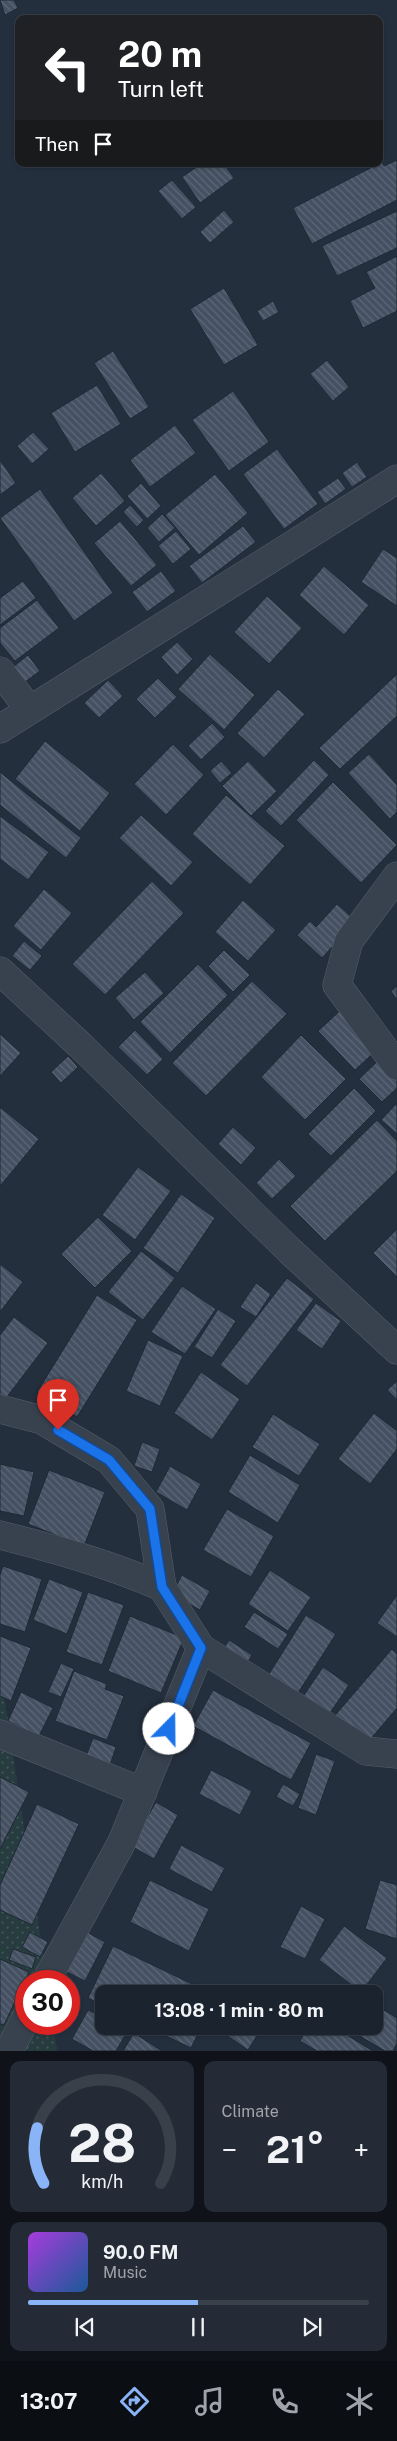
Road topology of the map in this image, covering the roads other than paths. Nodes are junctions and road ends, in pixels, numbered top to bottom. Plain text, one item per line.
1 (397, 480) edge
2 (0, 671) edge
3 (29, 709) junction
4 (0, 729) edge
5 (397, 876) edge
6 (0, 971) edge
7 (397, 1066) edge
8 (397, 1350) edge
9 (0, 1409) edge
10 (0, 1535) edge
11 (162, 1587) junction
12 (201, 1648) junction
13 (0, 1734) edge
14 (397, 1754) edge
15 (143, 1792) junction
16 (52, 1970) edge
17 (17, 2035) edge
18 (9, 2051) edge

1 - 3 street
2 - 3 street
3 - 4 street
5 - 7 street
6 - 8 street
9 - 11 street
10 - 11 street
11 - 12 street
12 - 14 street
12 - 15 street
13 - 15 street
15 - 16 street
17 - 18 street

